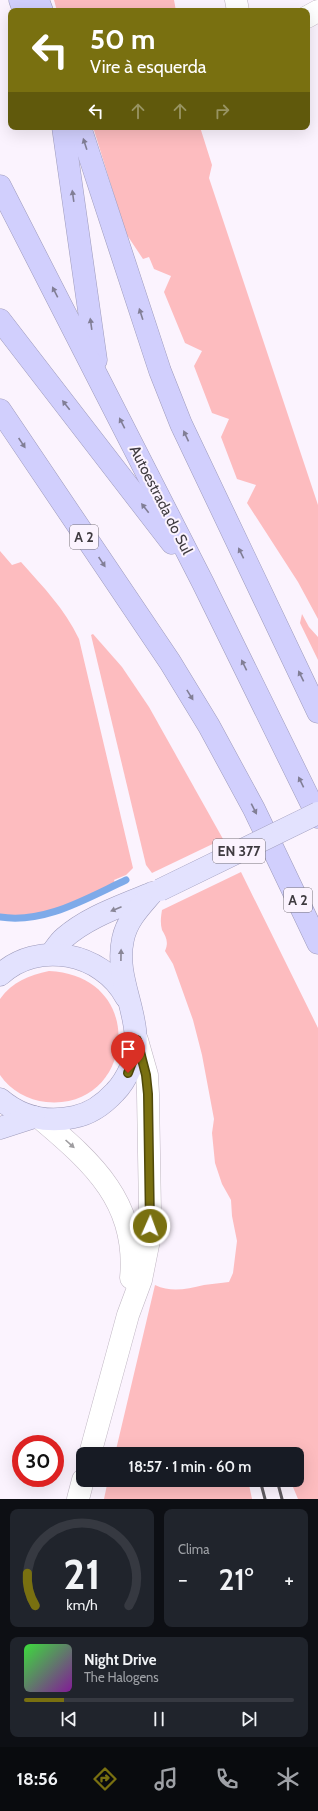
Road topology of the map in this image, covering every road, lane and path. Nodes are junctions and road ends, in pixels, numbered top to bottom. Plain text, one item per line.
1 (63, 130) edge
2 (81, 130) edge
3 (0, 186) edge
4 (0, 320) edge
5 (99, 377) junction
6 (0, 410) edge
7 (203, 583) junction
8 (318, 712) edge
9 (318, 813) edge
10 (318, 817) edge
11 (156, 892) junction
12 (318, 942) edge
13 (51, 954) junction
14 (0, 975) edge
15 (131, 1007) junction
16 (137, 1040) junction
17 (0, 1099) edge
18 (37, 1118) junction
19 (0, 1128) edge
20 (128, 1315) junction
21 (92, 1447) edge
22 (81, 1487) edge
23 (78, 1499) edge

5 -> 1 highway
8 -> 2 highway
5 -> 3 highway, Autoestrada do Sul
7 -> 4 highway
7 -> 5 highway, Autoestrada do Sul
6 -> 12 highway, A 2
10 -> 7 highway, Autoestrada do Sul
9 - 11 main road, EN 377, bridge
11 -> 13 main road
15 -> 11 main road
13 - 14 main road
13 - 15 main road
15 - 16 main road
16 - 18 main road
16 - 20 street
17 - 18 main road
18 - 19 main road
18 -> 20 street
20 - 21 street
22 - 23 street

